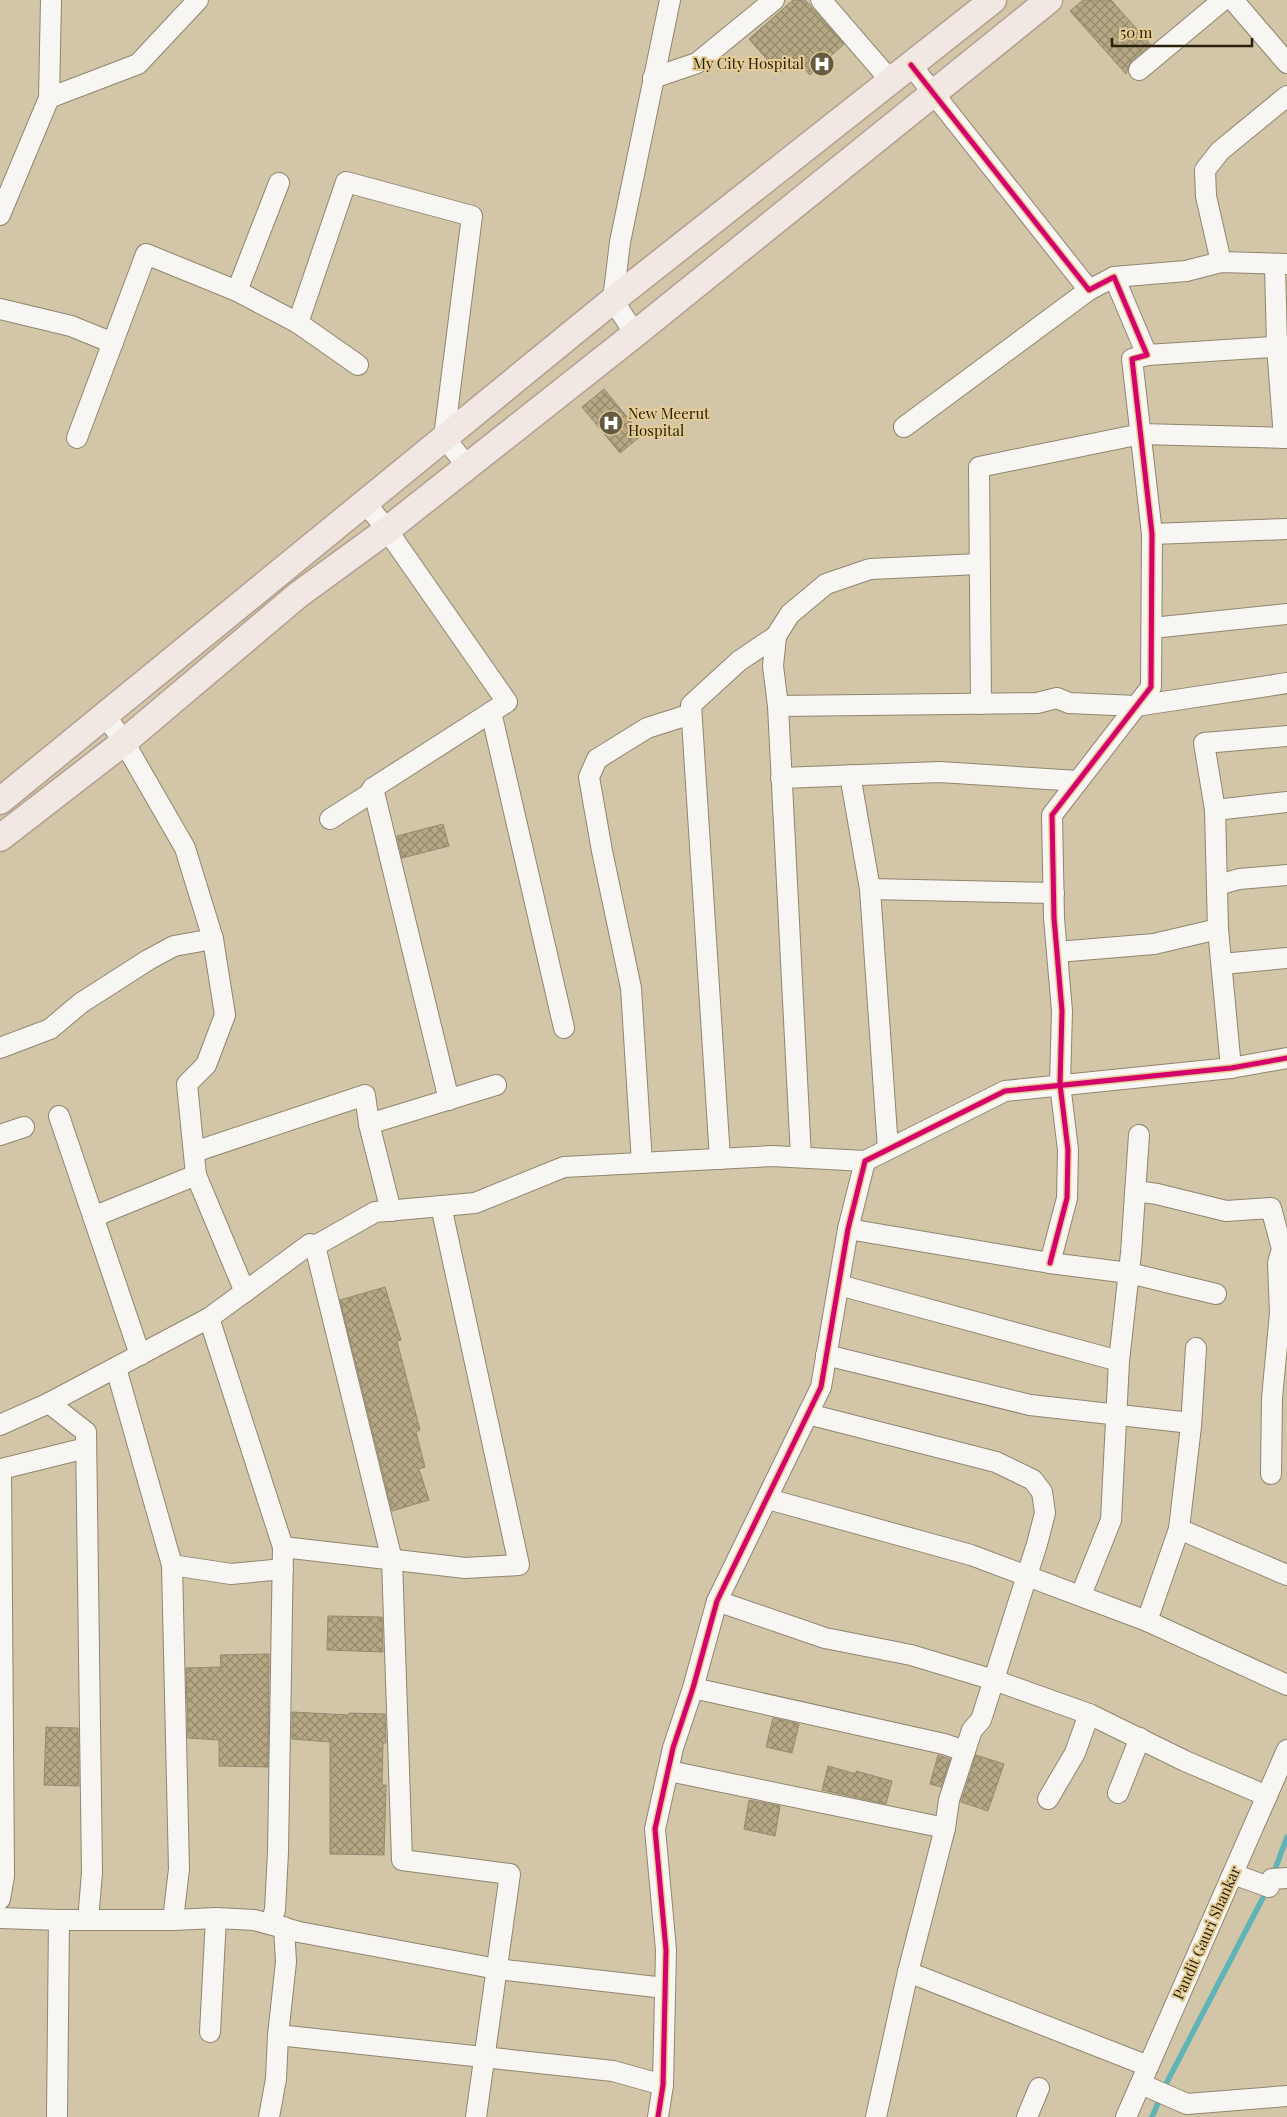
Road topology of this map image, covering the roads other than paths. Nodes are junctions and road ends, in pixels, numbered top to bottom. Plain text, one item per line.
1 (51, 0) edge
2 (198, 0) edge
3 (670, 0) edge
4 (774, 0) edge
5 (821, 0) edge
6 (993, 0) edge
7 (1048, 0) edge
8 (1223, 0) edge
9 (1233, 0) edge
10 (1287, 63) edge
11 (911, 65) junction
12 (1138, 70) dead end
13 (653, 78) junction
14 (890, 80) junction
15 (934, 94) junction
16 (1287, 96) edge
17 (49, 98) junction
18 (6, 183) edge
19 (279, 183) dead end
20 (0, 215) edge
21 (1221, 262) junction
22 (1281, 265) edge
23 (1114, 277) junction
24 (1088, 290) junction
25 (236, 291) junction
26 (613, 300) junction
27 (0, 309) edge
28 (298, 323) junction
29 (635, 334) junction
30 (113, 343) junction
31 (1282, 346) edge
32 (1147, 355) junction
33 (358, 365) dead end
34 (904, 427) dead end
35 (1140, 434) junction
36 (444, 437) junction
37 (77, 438) dead end
38 (1285, 438) edge
39 (467, 466) junction
40 (364, 502) junction
41 (1287, 528) edge
42 (387, 530) junction
43 (1152, 534) junction
44 (979, 564) junction
45 (1287, 614) edge
46 (1152, 628) junction
47 (776, 636) junction
48 (1287, 683) edge
49 (981, 704) junction
50 (778, 706) junction
51 (1136, 706) junction
52 (491, 712) junction
53 (691, 714) junction
54 (105, 715) junction
55 (1287, 736) edge
56 (124, 742) junction
57 (850, 775) junction
58 (780, 778) junction
59 (1078, 782) junction
60 (372, 788) junction
61 (0, 801) edge
62 (1287, 802) edge
63 (1215, 810) junction
64 (330, 819) dead end
65 (0, 838) edge
66 (1287, 875) edge
67 (1218, 885) junction
68 (870, 889) junction
69 (1054, 893) junction
70 (1218, 929) junction
71 (213, 939) junction
72 (1057, 952) junction
73 (1287, 958) edge
74 (1222, 964) junction
75 (564, 1028) dead end
76 (0, 1048) edge
77 (1287, 1058) edge
78 (1231, 1068) junction
79 (1060, 1084) junction
80 (496, 1085) dead end
81 (449, 1100) junction
82 (59, 1116) dead end
83 (369, 1124) junction
84 (24, 1127) dead end
85 (0, 1135) edge
86 (1139, 1135) dead end
87 (888, 1148) junction
88 (194, 1152) junction
89 (801, 1157) junction
90 (720, 1159) junction
91 (865, 1161) junction
92 (642, 1163) junction
93 (196, 1175) junction
94 (1136, 1191) junction
95 (441, 1206) junction
96 (391, 1210) junction
97 (93, 1216) junction
98 (848, 1229) junction
99 (315, 1246) junction
100 (1285, 1249) edge
101 (1050, 1263) junction
102 (1129, 1273) junction
103 (839, 1285) junction
104 (245, 1292) junction
105 (1216, 1294) dead end
106 (209, 1318) junction
107 (1196, 1348) dead end
108 (140, 1355) junction
109 (826, 1355) junction
110 (1119, 1361) junction
111 (116, 1368) junction
112 (48, 1403) junction
113 (1116, 1413) junction
114 (808, 1414) junction
115 (1191, 1423) junction
116 (0, 1425) edge
117 (86, 1448) junction
118 (1270, 1474) dead end
119 (768, 1499) junction
120 (1179, 1530) junction
121 (283, 1548) junction
122 (392, 1560) junction
123 (172, 1565) junction
124 (283, 1569) junction
125 (1287, 1575) edge
126 (1028, 1576) junction
127 (1081, 1595) junction
128 (717, 1601) junction
129 (1147, 1622) junction
130 (994, 1680) junction
131 (1287, 1685) edge
132 (693, 1688) junction
133 (1089, 1714) junction
134 (1140, 1738) junction
135 (965, 1750) junction
136 (1287, 1750) edge
137 (669, 1771) junction
138 (1118, 1793) dead end
139 (1267, 1796) junction
140 (1048, 1799) dead end
141 (945, 1828) junction
142 (1233, 1874) junction
143 (1287, 1878) edge
144 (0, 1899) edge
145 (0, 1918) edge
146 (216, 1918) junction
147 (59, 1920) junction
148 (88, 1920) junction
149 (173, 1920) junction
150 (278, 1925) junction
151 (497, 1969) junction
152 (908, 1972) junction
153 (665, 1988) junction
154 (210, 2032) dead end
155 (278, 2035) junction
156 (484, 2057) junction
157 (1147, 2080) junction
158 (663, 2085) junction
159 (1039, 2088) dead end
160 (1287, 2096) edge
161 (880, 2116) edge
162 (57, 2117) edge
163 (269, 2117) edge
164 (476, 2117) edge
165 (658, 2117) edge
166 (1027, 2117) edge
167 (1126, 2117) edge

1 - 17 street
2 - 17 street
3 - 13 street
4 - 13 street
5 - 14 street
6 - 11 main road
7 - 15 main road
8 - 12 street
9 - 10 street
11 - 14 main road
11 - 15 street
13 - 26 street
14 - 26 main road
15 - 24 street
15 - 29 main road
16 - 21 street
17 - 18 street
18 - 20 street
19 - 25 street
21 - 22 street
21 - 23 street
22 - 31 street
23 - 24 street
23 - 32 street
24 - 34 street
25 - 28 street
25 - 30 street
26 - 29 street
26 - 36 main road
27 - 30 street
28 - 33 street
28 - 36 street
29 - 39 main road
30 - 37 street
31 - 32 street
31 - 38 street
32 - 35 street
35 - 38 street
35 - 43 street
35 - 44 street
36 - 39 street
36 - 40 main road
39 - 42 main road
40 - 42 street
40 - 54 main road
41 - 43 street
42 - 52 street
42 - 56 main road
43 - 46 street
44 - 47 street
44 - 49 street
45 - 46 street
46 - 51 street
47 - 50 street
47 - 53 street
48 - 51 street
49 - 50 street
49 - 51 street
50 - 58 street
51 - 59 street
52 - 60 street
52 - 75 street
53 - 90 street
53 - 92 street
54 - 56 street
54 - 61 main road
55 - 63 street
56 - 65 main road
56 - 71 street
57 - 58 street
57 - 59 street
57 - 68 street
58 - 89 street
59 - 69 street
60 - 64 street
60 - 81 street
62 - 63 street
63 - 67 street
66 - 67 street
67 - 70 street
68 - 69 street
68 - 87 street
69 - 72 street
70 - 72 street
70 - 74 street
71 - 76 street
71 - 88 street
72 - 79 street
73 - 74 street
74 - 78 street
77 - 78 street
78 - 79 street
79 - 87 street
79 - 101 street
80 - 81 street
81 - 83 street
82 - 97 street
83 - 88 street
83 - 96 street
84 - 85 street
86 - 94 street
87 - 91 street
88 - 93 street
89 - 90 street
89 - 91 street
90 - 92 street
91 - 98 street
92 - 95 street
93 - 97 street
93 - 104 street
94 - 100 street
94 - 102 street
95 - 96 street
95 - 122 street
96 - 99 street
97 - 108 street
98 - 101 street
98 - 103 street
99 - 104 street
99 - 122 street
100 - 118 street
101 - 102 street
102 - 105 street
102 - 110 street
103 - 109 street
103 - 110 street
104 - 106 street
106 - 108 street
106 - 121 street
107 - 115 street
108 - 111 street
109 - 113 street
109 - 114 street
110 - 113 street
111 - 112 street
111 - 123 street
112 - 116 street
112 - 117 street
113 - 115 street
113 - 127 street
114 - 119 street
114 - 126 street
115 - 120 street
117 - 144 street
117 - 148 street
119 - 126 street
119 - 128 street
120 - 125 street
120 - 129 street
121 - 122 street
121 - 124 street
122 - 151 street
123 - 124 street
123 - 149 street
124 - 150 street
126 - 127 street
126 - 130 street
127 - 129 street
128 - 130 street
128 - 132 street
129 - 131 street
130 - 133 street
130 - 135 street
132 - 135 street
132 - 137 street
133 - 134 street
133 - 140 street
134 - 138 street
134 - 139 street
135 - 141 street
136 - 139 street, Pandit Gauri Shankar
137 - 141 street
137 - 153 street
139 - 142 street, Pandit Gauri Shankar
141 - 152 street
142 - 143 street
142 - 157 street, Pandit Gauri Shankar
145 - 147 street
146 - 149 street
146 - 150 street
146 - 154 street
147 - 148 street
147 - 162 street
148 - 149 street
150 - 151 street
150 - 155 street
151 - 153 street
151 - 156 street
152 - 157 street
152 - 161 street
153 - 158 street
155 - 156 street
155 - 163 street
156 - 158 street
156 - 164 street
157 - 160 street
157 - 167 street, Pandit Gauri Shankar
158 - 165 street
159 - 166 street

